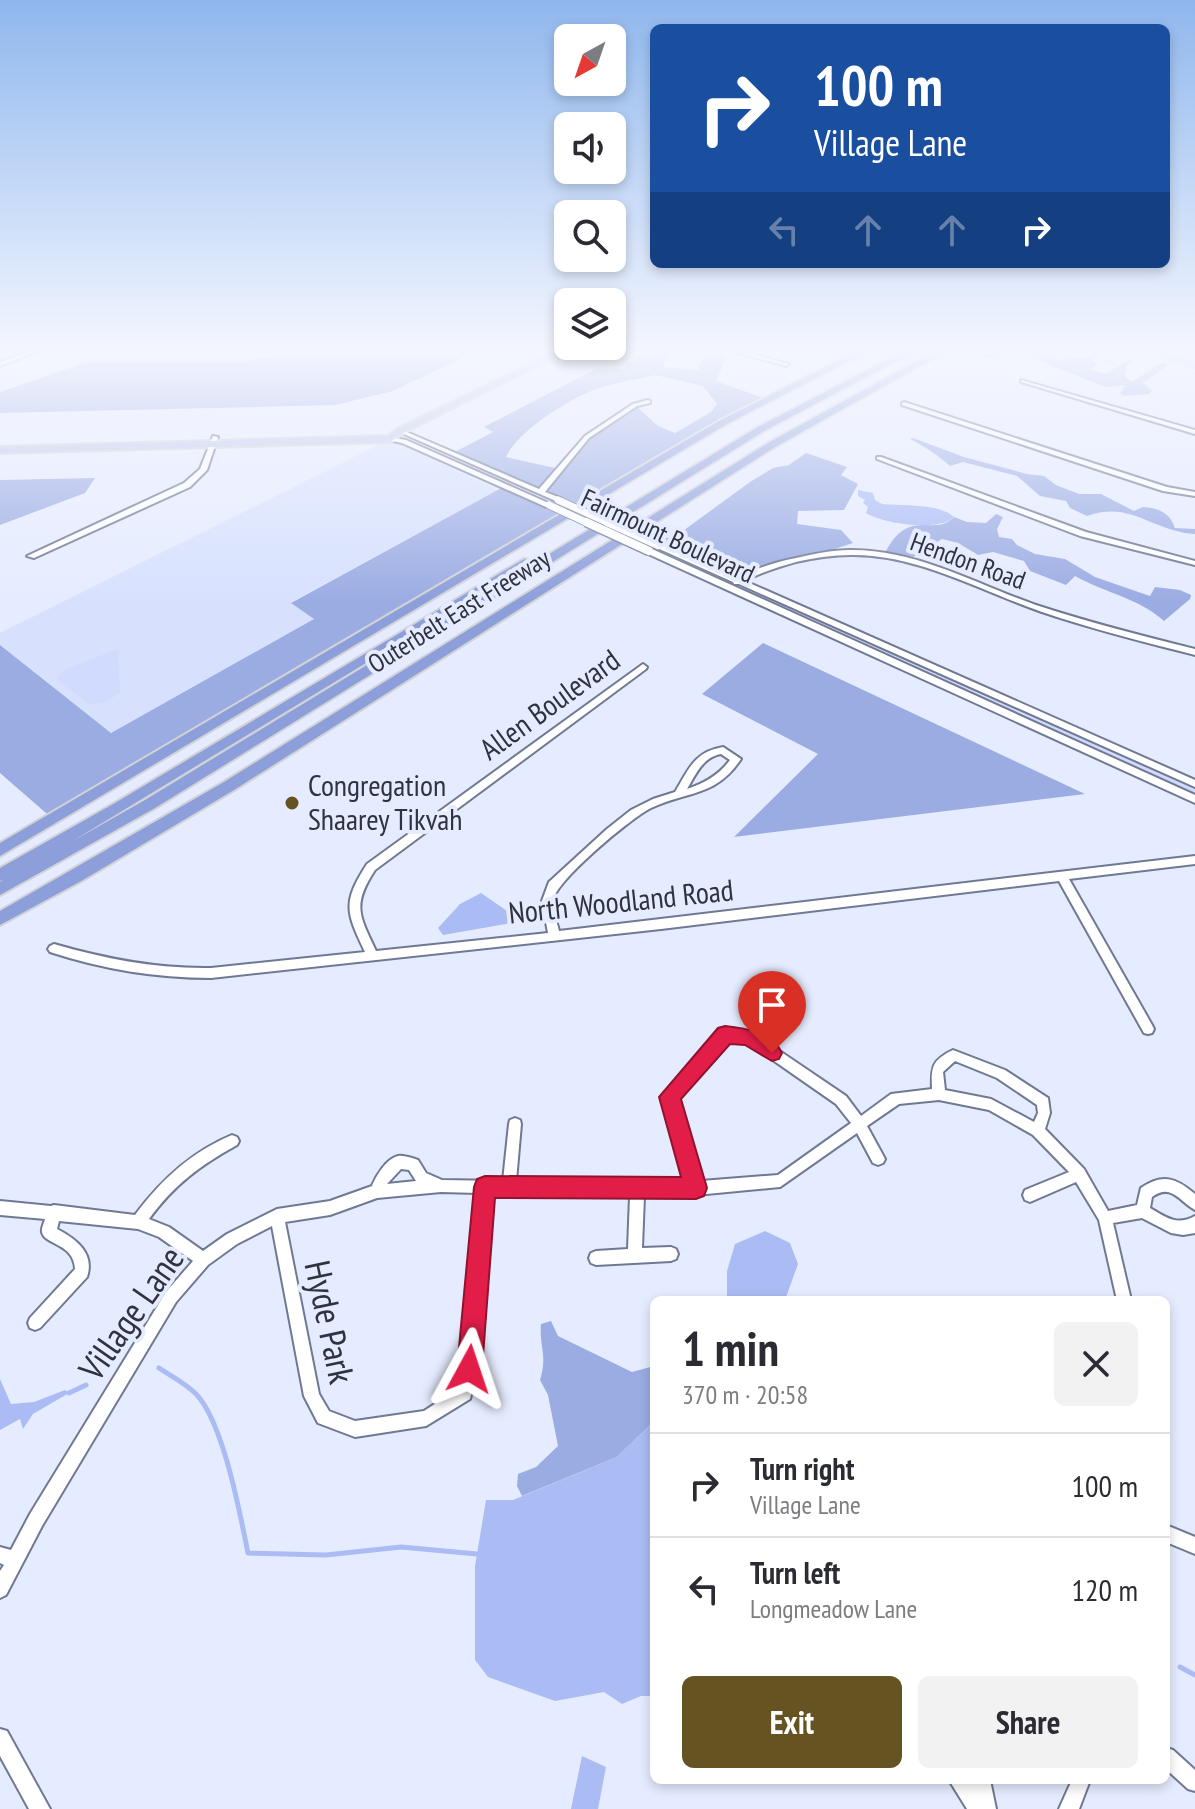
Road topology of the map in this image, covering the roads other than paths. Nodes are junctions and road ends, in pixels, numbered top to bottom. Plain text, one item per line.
1 (355, 433) edge
2 (397, 433) edge
3 (406, 433) edge
4 (592, 433) edge
5 (706, 433) edge
6 (722, 433) edge
7 (737, 433) edge
8 (756, 433) edge
9 (761, 433) edge
10 (786, 433) edge
11 (995, 433) edge
12 (390, 439) junction
13 (213, 441) junction
14 (0, 443) edge
15 (0, 450) edge
16 (728, 450) junction
17 (879, 458) dead end
18 (639, 472) junction
19 (1166, 489) junction
20 (541, 492) junction
21 (1195, 494) edge
22 (1195, 503) edge
23 (654, 548) junction
24 (31, 556) dead end
25 (1195, 563) edge
26 (541, 565) junction
27 (739, 580) junction
28 (729, 588) junction
29 (1195, 652) edge
30 (643, 667) dead end
31 (273, 691) junction
32 (1195, 784) edge
33 (679, 794) junction
34 (1195, 799) edge
35 (124, 848) junction
36 (0, 850) edge
37 (1195, 860) edge
38 (0, 863) edge
39 (0, 875) edge
40 (1062, 876) junction
41 (0, 889) edge
42 (0, 919) edge
43 (554, 936) junction
44 (54, 949) dead end
45 (372, 955) junction
46 (1148, 1029) dead end
47 (939, 1094) junction
48 (515, 1124) dead end
49 (859, 1124) junction
50 (1038, 1131) junction
51 (232, 1141) dead end
52 (878, 1159) dead end
53 (1079, 1174) junction
54 (509, 1185) junction
55 (441, 1186) junction
56 (485, 1187) junction
57 (696, 1188) junction
58 (637, 1190) junction
59 (377, 1191) junction
60 (1030, 1195) dead end
61 (1195, 1203) edge
62 (0, 1208) edge
63 (1143, 1211) junction
64 (54, 1212) junction
65 (277, 1216) junction
66 (1105, 1218) junction
67 (138, 1222) junction
68 (1195, 1223) edge
69 (635, 1254) junction
70 (671, 1254) dead end
71 (596, 1258) dead end
72 (203, 1260) junction
73 (1123, 1296) edge
74 (35, 1323) dead end
75 (1170, 1535) edge
76 (1195, 1546) edge
77 (7, 1558) edge
78 (0, 1587) edge
79 (0, 1738) edge
80 (1170, 1760) edge
81 (1195, 1782) edge
82 (961, 1784) edge
83 (982, 1784) edge
84 (1079, 1784) edge
85 (40, 1809) edge
86 (979, 1809) edge
87 (986, 1809) edge
88 (1069, 1809) edge

1 - 13 main road, Fairmount Boulevard
2 - 12 main road
3 - 20 street, Fairmount Boulevard
4 - 20 street
5 - 18 highway, Outerbelt East Freeway
6 - 18 highway
7 - 39 highway
8 - 16 highway
9 - 16 highway
10 - 35 highway, Outerbelt East Freeway
11 - 19 street
12 - 13 main road, Fairmount Boulevard
12 - 23 street, Fairmount Boulevard, bridge
13 - 14 main road, Fairmount Boulevard
13 - 15 main road, Fairmount Boulevard
13 - 24 street
16 - 26 highway
17 - 25 street
18 - 31 highway, Outerbelt East Freeway
19 - 21 street
19 - 22 street
20 - 23 street, Fairmount Boulevard, bridge
23 - 27 street, Fairmount Boulevard
23 - 28 street, Fairmount Boulevard
26 - 35 highway
26 - 41 highway
27 - 28 street, Hendon Road
27 - 29 street, Hendon Road
27 - 32 street, Fairmount Boulevard
28 - 34 street, Fairmount Boulevard
30 - 45 street, Allen Boulevard
31 - 36 highway, Outerbelt East Freeway
31 - 38 highway
33 - 33 street
33 - 43 street
35 - 42 highway, Outerbelt East Freeway
37 - 40 street, North Woodland Road
40 - 43 street, North Woodland Road
40 - 46 street
43 - 45 street, North Woodland Road
44 - 45 street, North Woodland Road
47 - 49 street, Village Lane
47 - 50 street, Village Lane
47 - 50 street
48 - 54 street
49 - 52 street
49 - 57 street, Village Lane
49 - 57 street
50 - 53 street, Village Lane
51 - 67 street
53 - 60 street
53 - 66 street, Village Lane
54 - 56 street, Village Lane
54 - 58 street, Village Lane
55 - 56 street, Village Lane
55 - 59 street, Village Lane
55 - 59 street
56 - 65 street, Hyde Park
57 - 58 street, Village Lane
58 - 69 street
59 - 65 street, Village Lane
61 - 63 street
62 - 64 street
63 - 66 street
63 - 68 street
64 - 67 street
64 - 74 street
65 - 72 street, Village Lane
66 - 73 street, Village Lane
67 - 72 street
69 - 70 street
69 - 71 street
72 - 77 street, Village Lane
75 - 76 street
77 - 78 street, Village Lane
79 - 85 street
80 - 81 street
82 - 86 street
83 - 87 street
84 - 88 street

